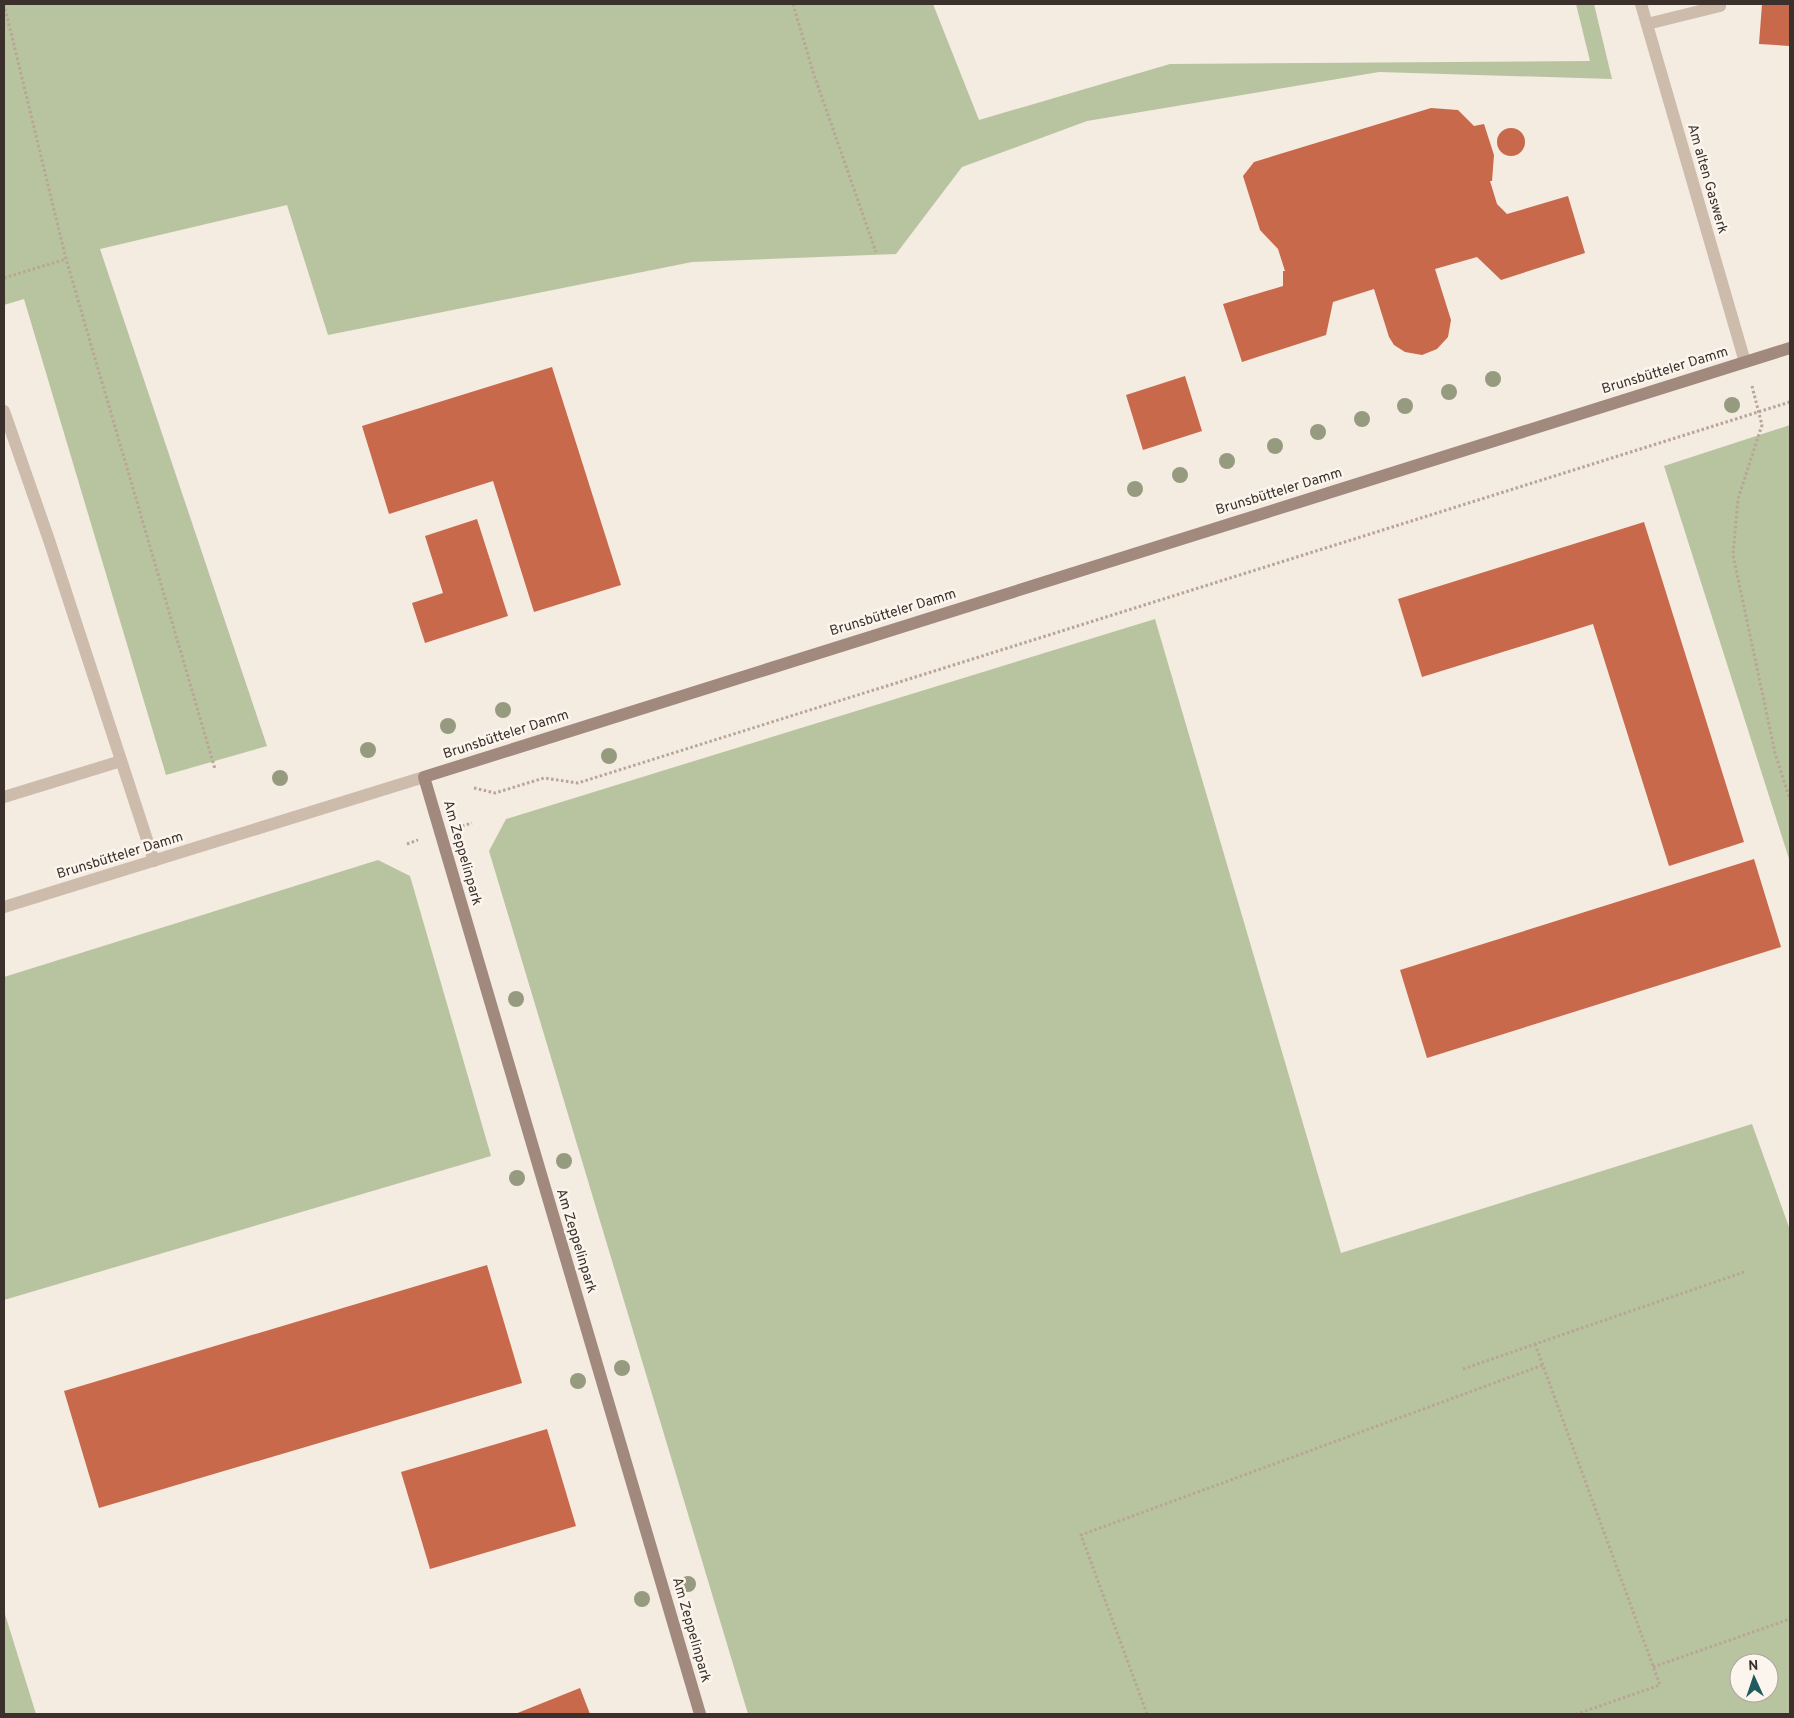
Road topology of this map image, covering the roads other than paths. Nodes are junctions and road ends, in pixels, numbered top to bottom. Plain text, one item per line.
1 (1641, 4) edge
2 (1720, 4) edge
3 (1647, 24) junction
4 (1790, 348) edge
5 (1745, 362) junction
6 (4, 411) edge
7 (121, 761) junction
8 (424, 777) junction
9 (4, 798) edge
10 (154, 861) junction
11 (4, 907) edge
12 (700, 1714) edge

1 - 3 street, Am alten Gaswerk
2 - 3 street
3 - 5 street, Am alten Gaswerk
4 - 5 main road, Brunsbütteler Damm
5 - 8 main road, Brunsbütteler Damm
6 - 7 street
7 - 9 street
7 - 10 street
8 - 10 street, Brunsbütteler Damm
8 - 12 main road, Am Zeppelinpark
10 - 11 street, Brunsbütteler Damm

